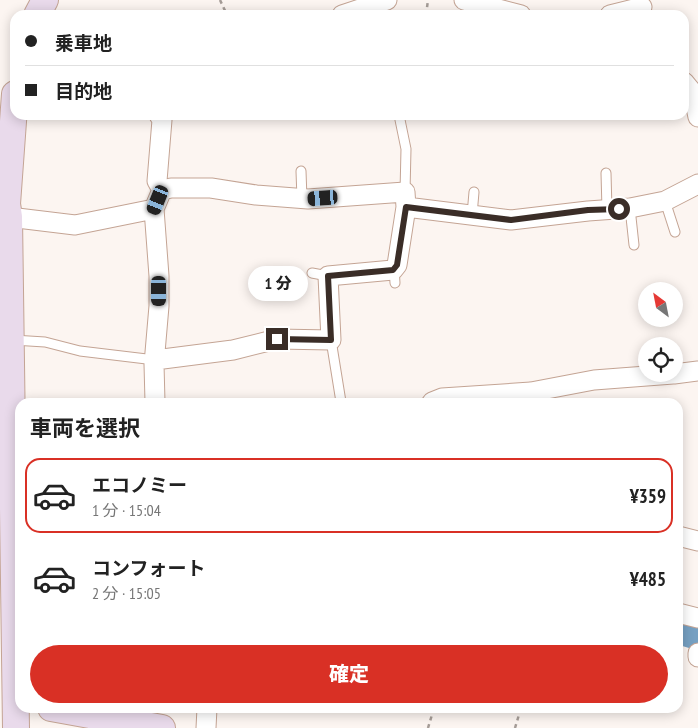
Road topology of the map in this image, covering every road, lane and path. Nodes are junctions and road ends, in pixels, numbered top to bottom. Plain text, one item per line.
1 (387, 0) edge
2 (464, 0) edge
3 (357, 10) edge
4 (502, 10) edge
5 (689, 89) edge
6 (698, 117) edge
7 (13, 120) edge
8 (162, 120) edge
9 (400, 120) edge
10 (301, 171) dead end
11 (606, 172) dead end
12 (698, 184) edge
13 (162, 190) junction
14 (474, 192) dead end
15 (302, 198) junction
16 (405, 200) junction
17 (666, 201) junction
18 (5, 208) edge
19 (630, 208) junction
20 (154, 209) junction
21 (607, 210) junction
22 (472, 215) junction
23 (675, 232) dead end
24 (634, 245) dead end
25 (331, 340) junction
26 (7, 351) edge
27 (155, 360) junction
28 (698, 371) edge
29 (683, 373) edge
30 (638, 377) edge
31 (155, 398) edge
32 (340, 398) edge
33 (475, 398) edge
34 (11, 482) edge
35 (683, 537) edge
36 (698, 541) edge
37 (683, 614) edge
38 (698, 618) edge
39 (698, 653) edge
40 (698, 657) edge
41 (12, 700) edge
42 (79, 713) edge
43 (206, 713) edge
44 (432, 713) edge
45 (520, 713) edge
46 (16, 728) edge
47 (162, 728) edge
48 (206, 728) edge
49 (428, 728) edge
50 (515, 728) edge

1 - 3 street
2 - 4 street
5 - 6 street
7 - 18 main road
8 - 13 street
9 - 16 lane
10 - 15 lane
11 - 21 lane
12 - 17 street
13 - 15 street
13 - 20 street
14 - 22 lane
15 - 16 street
16 - 22 street
16 - 25 street
17 - 19 street
17 - 23 lane
18 - 20 street
18 - 26 main road
19 - 21 street
19 - 24 lane
20 - 27 street
21 - 22 street
25 - 27 street
25 - 32 lane
26 - 27 lane
26 - 34 main road
27 - 31 street
28 - 29 street
30 - 33 street
34 - 41 main road
35 - 36 street
37 - 38 street
39 - 40 street
41 - 46 main road
42 - 47 main road
43 - 48 street
44 - 49 path
45 - 50 path

